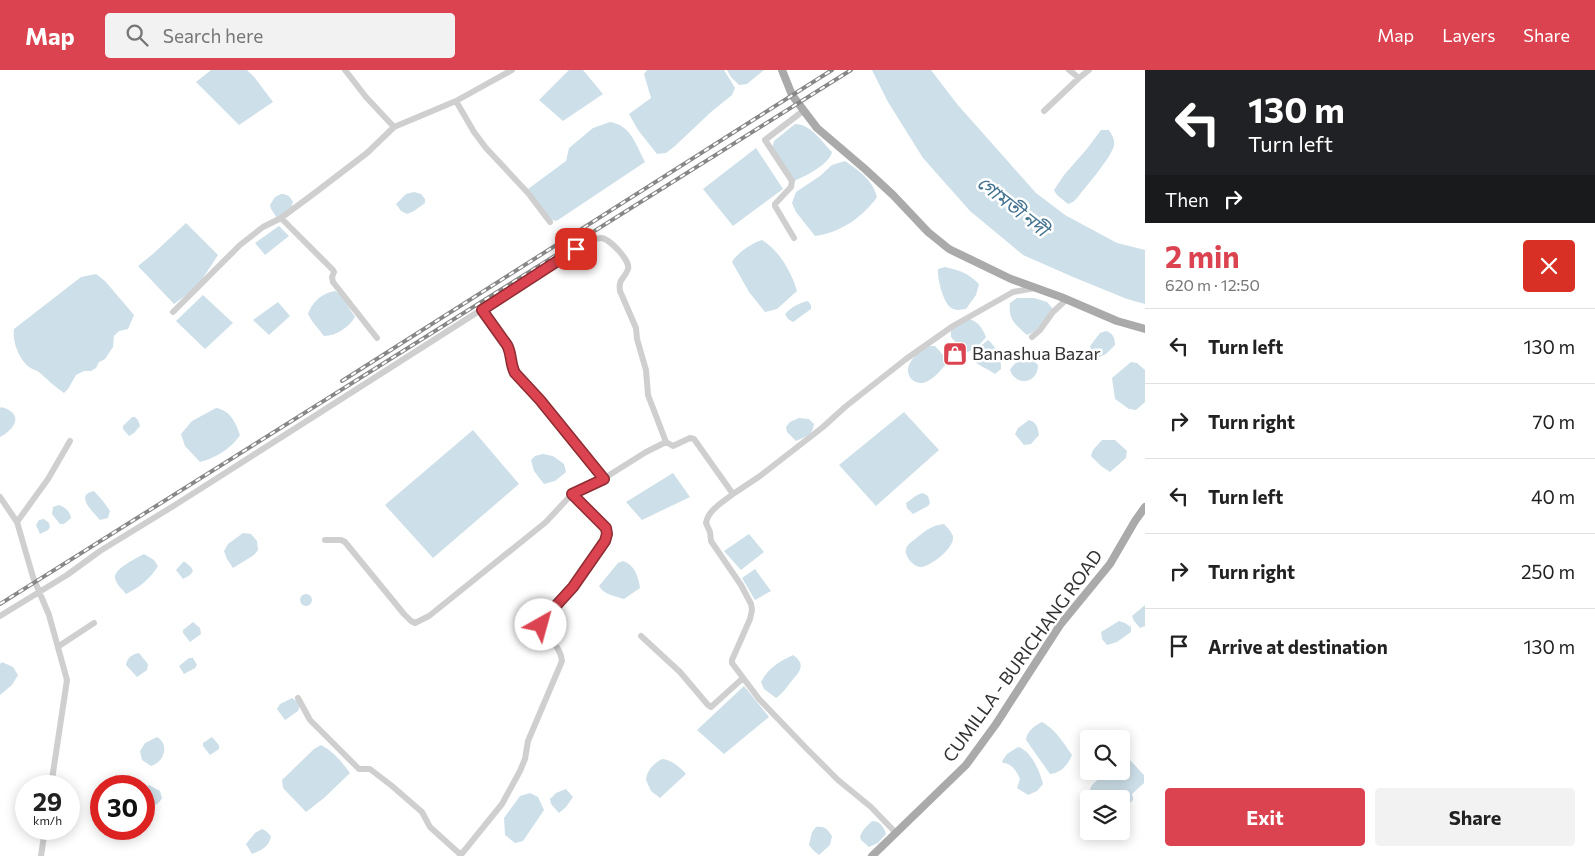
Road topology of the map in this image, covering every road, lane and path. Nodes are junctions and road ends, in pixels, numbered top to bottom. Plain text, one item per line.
1 (345, 70) edge
2 (512, 70) edge
3 (782, 70) edge
4 (1070, 70) edge
5 (1089, 70) edge
6 (501, 73) edge
7 (1079, 78) junction
8 (456, 101) junction
9 (803, 110) junction
10 (1044, 111) dead end
11 (394, 128) junction
12 (281, 218) junction
13 (550, 222) dead end
14 (794, 238) dead end
15 (1036, 288) junction
16 (1067, 300) junction
17 (482, 310) junction
18 (173, 312) dead end
19 (1145, 329) edge
20 (1032, 337) dead end
21 (377, 338) dead end
22 (70, 441) dead end
23 (666, 442) junction
24 (604, 479) junction
25 (572, 494) junction
26 (733, 494) junction
27 (0, 497) edge
28 (1145, 507) edge
29 (17, 522) junction
30 (326, 540) dead end
31 (40, 593) junction
32 (0, 616) edge
33 (94, 623) dead end
34 (641, 636) dead end
35 (58, 646) junction
36 (742, 679) junction
37 (298, 698) dead end
38 (53, 775) edge
39 (896, 833) junction
40 (43, 840) edge
41 (460, 855) edge
42 (41, 856) edge
43 (872, 856) edge

1 - 11 street
2 - 6 street
3 - 9 main road
4 - 7 street
5 - 7 street
6 - 8 street
7 - 10 street
8 - 11 street
8 - 13 street
9 - 14 street
9 - 15 main road
11 - 12 street
12 - 18 street
12 - 21 street
15 - 16 main road
15 - 26 street
16 - 19 main road
16 - 20 street
17 - 23 street
17 - 24 street
17 - 31 street
22 - 29 street
23 - 24 street
23 - 26 street
24 - 25 street
25 - 30 street
25 - 41 street
26 - 36 street
27 - 29 street
28 - 39 main road, CUMILLA - BURICHANG ROAD
29 - 31 street
31 - 32 street
31 - 35 street
33 - 35 street
34 - 36 street
35 - 38 street
36 - 39 street
37 - 41 street
39 - 43 main road, CUMILLA - BURICHANG ROAD
40 - 42 street

